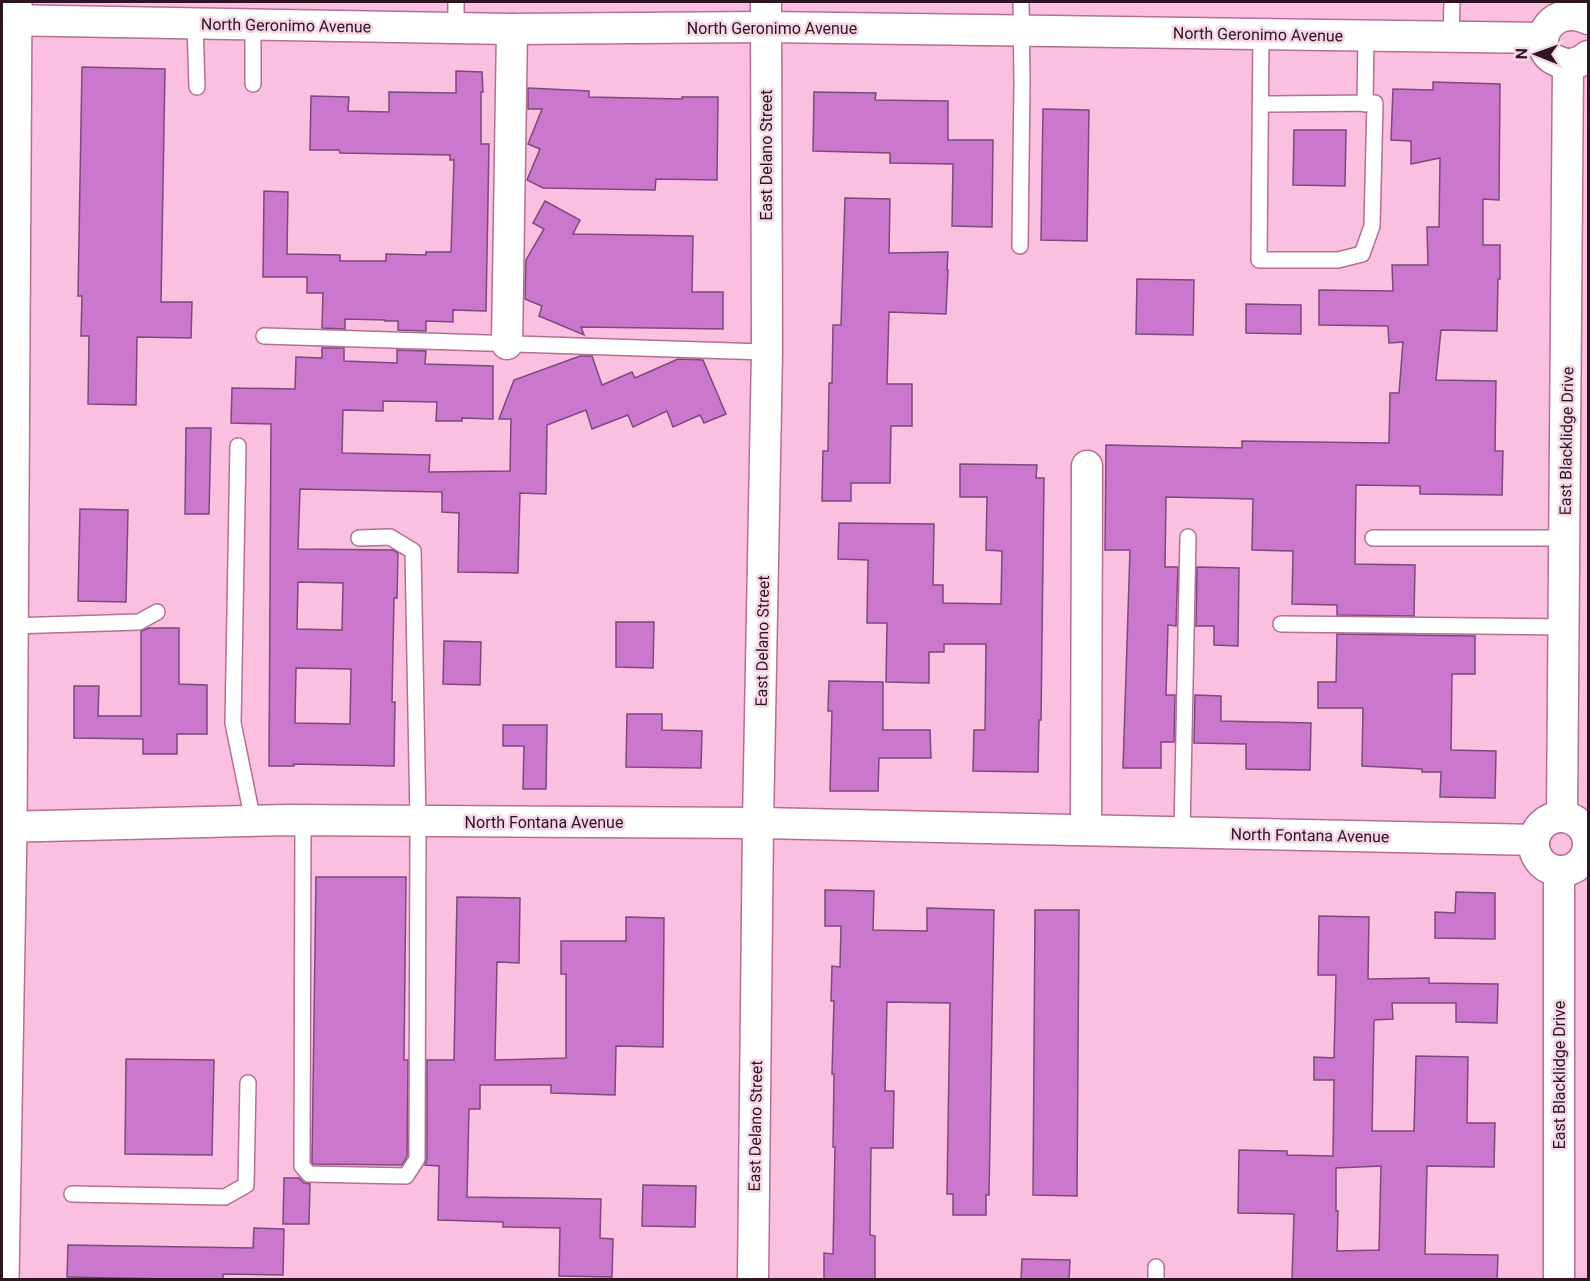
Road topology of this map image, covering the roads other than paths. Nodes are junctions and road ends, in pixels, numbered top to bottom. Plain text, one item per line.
1 (1452, 2) edge
2 (1578, 10) edge
3 (10, 14) edge
4 (766, 14) edge
5 (456, 15) edge
6 (1021, 16) edge
7 (195, 23) junction
8 (253, 24) junction
9 (512, 29) junction
10 (1261, 34) junction
11 (1366, 35) junction
12 (1451, 36) junction
13 (1543, 38) junction
14 (1578, 60) edge
15 (253, 84) dead end
16 (197, 87) dead end
17 (1260, 104) junction
18 (1365, 104) junction
19 (1020, 246) dead end
20 (264, 336) dead end
21 (507, 344) junction
22 (768, 352) junction
23 (238, 446) dead end
24 (1087, 466) dead end
25 (7, 490) edge
26 (1188, 537) dead end
27 (359, 538) dead end
28 (1373, 538) dead end
29 (1564, 538) junction
30 (157, 612) dead end
31 (1281, 624) dead end
32 (11, 626) junction
33 (1564, 627) junction
34 (6, 687) edge
35 (1562, 817) junction
36 (303, 820) junction
37 (253, 821) junction
38 (418, 821) junction
39 (758, 824) junction
40 (6, 828) edge
41 (1086, 830) junction
42 (1182, 832) junction
43 (1534, 840) junction
44 (1588, 846) edge
45 (1559, 871) junction
46 (248, 1083) dead end
47 (3, 1099) edge
48 (72, 1194) dead end
49 (2, 1228) edge
50 (2, 1272) edge
51 (2, 1280) edge
52 (753, 1280) edge
53 (1558, 1280) edge

1 - 12 lane
2 - 13 street
3 - 7 street, North Geronimo Avenue
3 - 25 main road
4 - 6 street, North Geronimo Avenue
4 - 9 street, North Geronimo Avenue
4 - 22 street, East Delano Street
5 - 8 street, North Geronimo Avenue
5 - 9 street, North Geronimo Avenue
6 - 10 street, North Geronimo Avenue
6 - 19 lane
7 - 8 street, North Geronimo Avenue
7 - 16 lane
8 - 15 lane
9 - 21 street
10 - 11 street, North Geronimo Avenue
10 - 17 lane
11 - 12 street, North Geronimo Avenue
11 - 18 lane
12 - 13 street, North Geronimo Avenue
13 - 14 street
14 - 29 street, East Blacklidge Drive
17 - 18 lane
17 - 18 lane
20 - 21 lane
21 - 22 lane
22 - 39 street, East Delano Street
23 - 37 lane
24 - 41 street
25 - 32 main road
26 - 42 lane
27 - 38 lane
28 - 29 lane
29 - 33 street, East Blacklidge Drive
30 - 32 lane
31 - 33 lane
32 - 34 main road
33 - 35 street, East Blacklidge Drive
34 - 40 main road
35 - 43 street
35 - 44 street
36 - 37 street, North Fontana Avenue
36 - 38 street, North Fontana Avenue
36 - 38 lane
37 - 40 street, North Fontana Avenue
38 - 39 street, North Fontana Avenue
39 - 41 street, North Fontana Avenue
39 - 52 street, East Delano Street
40 - 47 main road
41 - 42 street, North Fontana Avenue
42 - 43 street, North Fontana Avenue
43 - 45 street
44 - 45 street
45 - 53 street, East Blacklidge Drive
46 - 48 lane
47 - 49 main road
49 - 50 main road
50 - 51 main road

